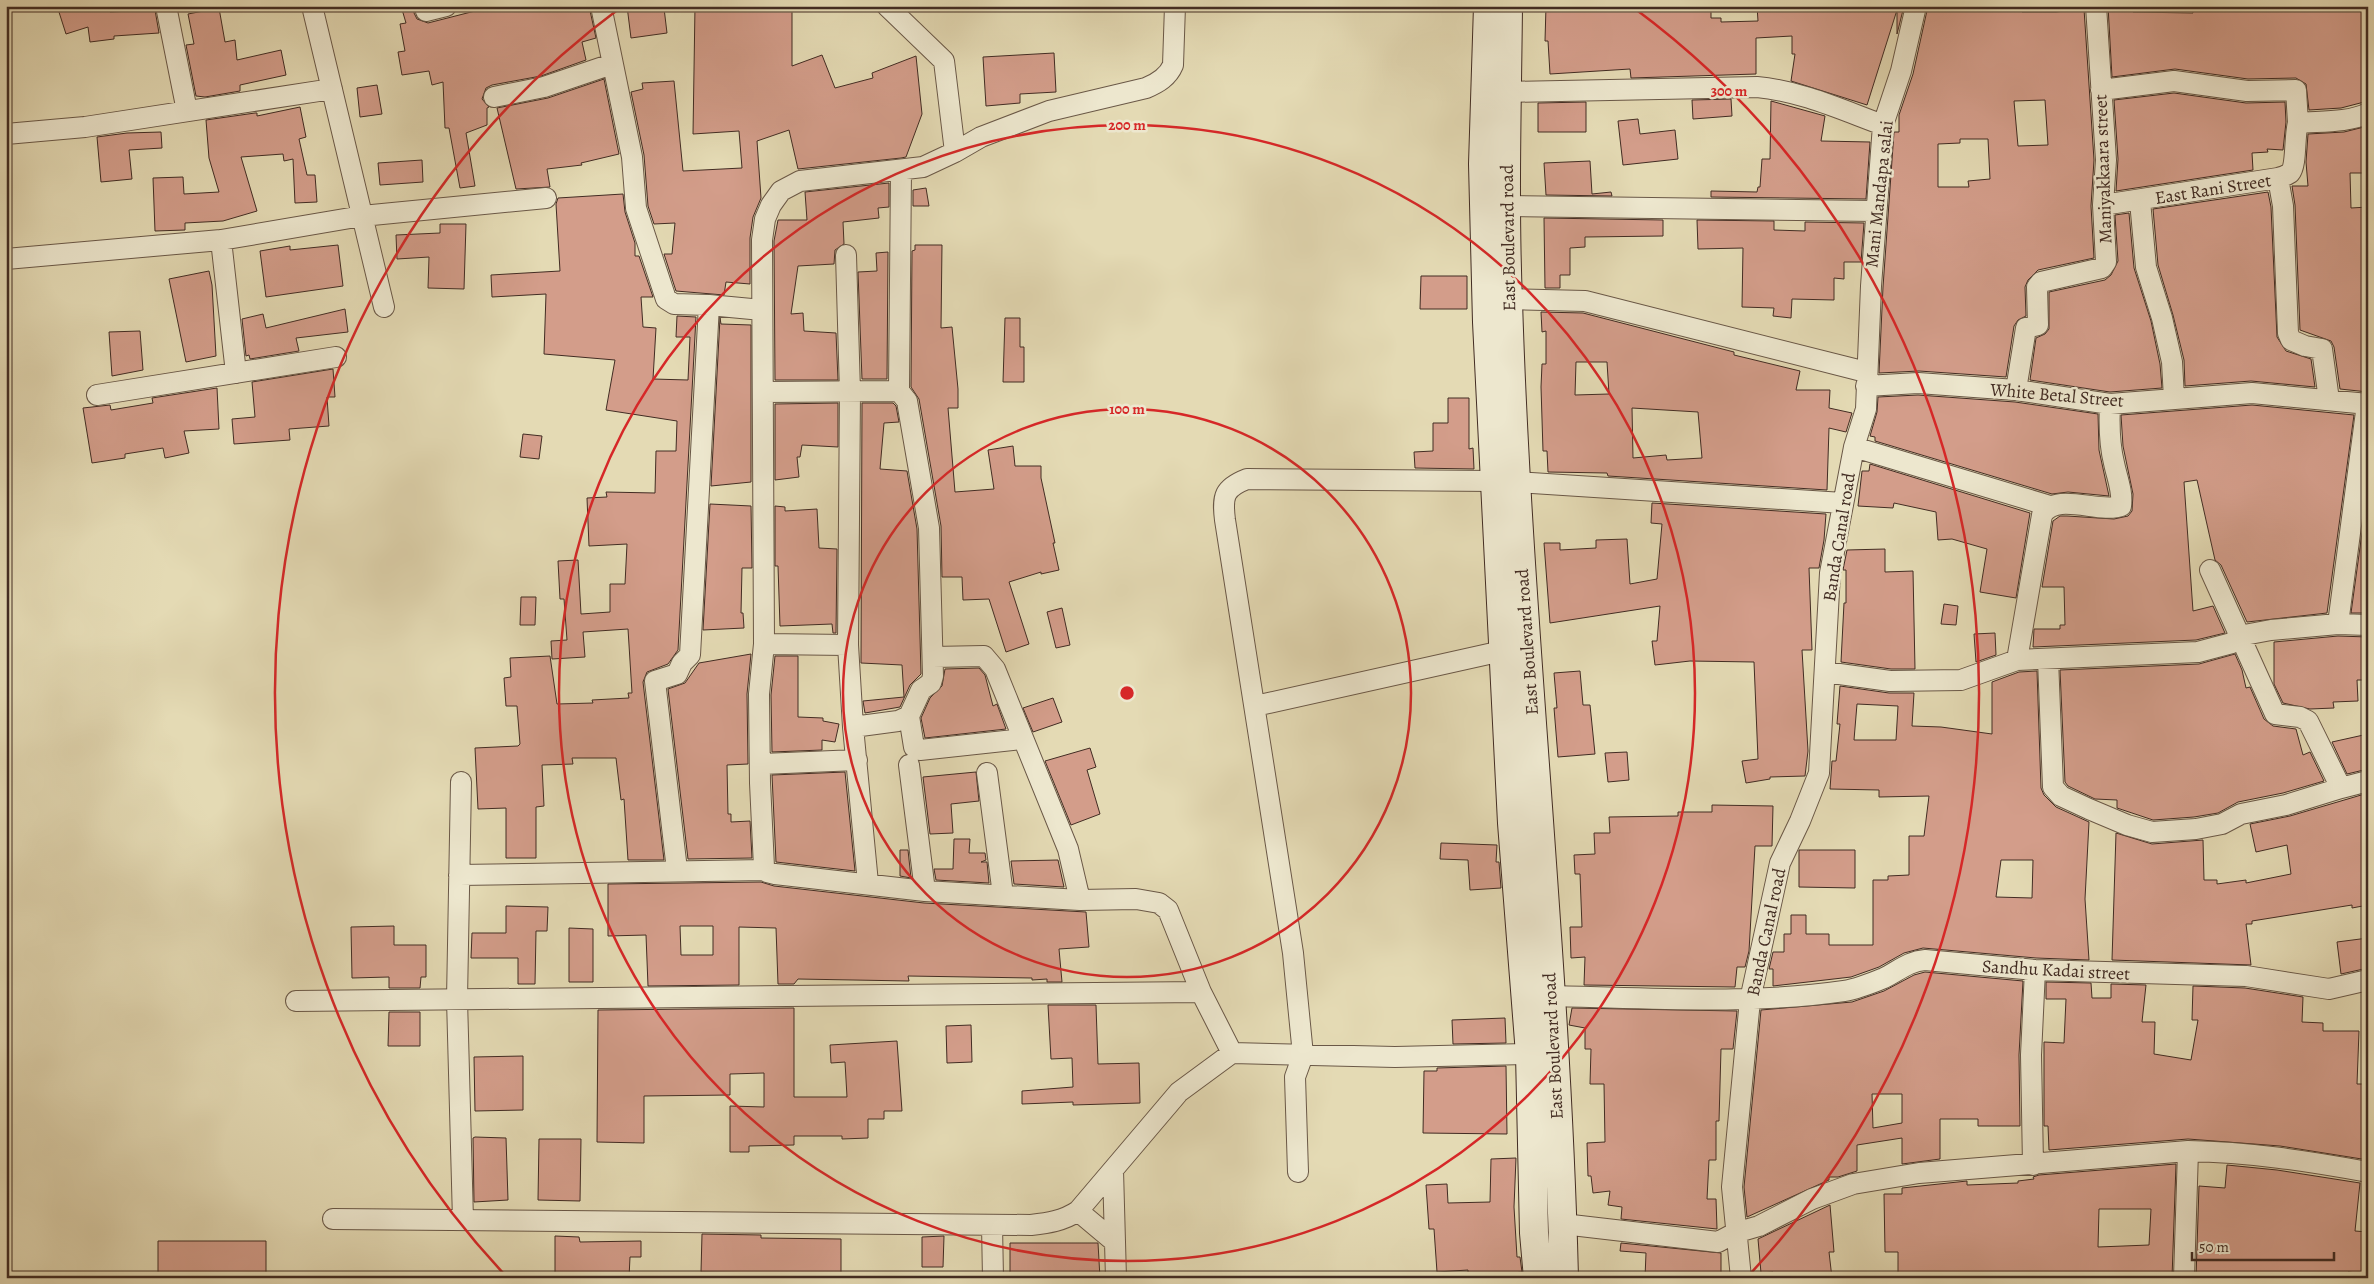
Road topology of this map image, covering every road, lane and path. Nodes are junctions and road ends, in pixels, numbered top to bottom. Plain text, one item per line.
1 (166, 6) edge
2 (312, 6) edge
3 (446, 6) edge
4 (601, 6) edge
5 (887, 6) edge
6 (1175, 6) edge
7 (1488, 6) edge
8 (1508, 6) edge
9 (1916, 6) edge
10 (2096, 6) edge
11 (426, 11) dead end
12 (612, 64) junction
13 (332, 89) junction
14 (2101, 90) junction
15 (1507, 92) junction
16 (494, 97) dead end
17 (187, 111) junction
18 (2368, 113) edge
19 (2298, 123) junction
20 (1883, 125) junction
21 (6, 134) edge
22 (955, 152) junction
23 (901, 170) junction
24 (2278, 178) junction
25 (546, 198) dead end
26 (2140, 201) junction
27 (2103, 205) junction
28 (1507, 206) junction
29 (1876, 211) junction
30 (362, 216) junction
31 (221, 240) junction
32 (846, 255) dead end
33 (6, 259) edge
34 (1508, 299) junction
35 (708, 305) junction
36 (384, 307) dead end
37 (762, 310) junction
38 (336, 357) dead end
39 (236, 373) junction
40 (1866, 379) junction
41 (2016, 390) junction
42 (899, 391) junction
43 (763, 392) junction
44 (850, 392) junction
45 (98, 396) dead end
46 (2174, 400) junction
47 (2328, 400) junction
48 (2110, 404) junction
49 (2367, 404) edge
50 (1854, 448) junction
51 (1505, 482) junction
52 (1843, 503) junction
53 (2050, 506) junction
54 (2210, 570) dead end
55 (2338, 624) junction
56 (2368, 625) edge
57 (2239, 636) junction
58 (764, 644) junction
59 (848, 645) junction
60 (1502, 651) junction
61 (933, 657) junction
62 (2048, 659) junction
63 (2017, 660) junction
64 (1825, 672) junction
65 (1255, 706) junction
66 (909, 716) junction
67 (853, 727) junction
68 (1023, 738) junction
69 (857, 760) junction
70 (760, 764) junction
71 (909, 765) dead end
72 (987, 773) dead end
73 (2368, 781) edge
74 (461, 782) dead end
75 (2341, 788) junction
76 (677, 870) junction
77 (766, 870) junction
78 (459, 875) junction
79 (868, 883) junction
80 (925, 891) junction
81 (1002, 895) junction
82 (1080, 900) junction
83 (2035, 970) junction
84 (2368, 980) edge
85 (1200, 992) junction
86 (1551, 996) junction
87 (457, 999) junction
88 (1750, 1000) junction
89 (296, 1001) dead end
90 (1232, 1053) junction
91 (1303, 1054) junction
92 (1530, 1054) junction
93 (2188, 1151) junction
94 (2033, 1165) junction
95 (1113, 1170) junction
96 (1298, 1172) dead end
97 (2368, 1172) edge
98 (1078, 1211) junction
99 (333, 1218) dead end
100 (463, 1220) junction
101 (1563, 1224) junction
102 (992, 1225) junction
103 (1735, 1233) junction
104 (1115, 1242) junction
105 (993, 1278) edge
106 (1116, 1278) edge
107 (1538, 1278) edge
108 (1564, 1278) edge
109 (1741, 1278) edge
110 (2184, 1278) edge

1 - 17 street
2 - 13 street
3 - 11 street
4 - 12 street
5 - 22 street
6 - 22 street
7 - 51 main road
8 - 15 main road, East Boulevard road
9 - 20 street, Mani Mandapa salai
10 - 14 street, Maniyakkaara street
12 - 16 street
12 - 35 street
13 - 17 street
13 - 30 street
14 - 19 street, East Rani Street
14 - 27 street, Maniyakkaara street
15 - 20 street
15 - 28 main road, East Boulevard road
17 - 21 street
18 - 19 street
19 - 24 street, East Rani Street
20 - 29 street, Mani Mandapa salai
22 - 23 street
23 - 37 street
23 - 42 street
24 - 26 street, East Rani Street
24 - 47 street
25 - 30 street
26 - 27 street, East Rani Street
26 - 46 street
27 - 41 street, Maniyakkaara street
28 - 29 street
28 - 34 main road, East Boulevard road
29 - 40 street, Mani Mandapa salai
30 - 31 street
30 - 36 street
31 - 33 street
31 - 39 street
32 - 44 street
34 - 40 street, White Betal Street
34 - 51 main road, East Boulevard road
35 - 37 street
35 - 76 street
37 - 43 street
38 - 39 street
39 - 45 street
40 - 41 street, White Betal Street
40 - 50 street, Banda Canal road
41 - 48 street, White Betal Street
42 - 44 street
42 - 61 street
43 - 44 street
43 - 58 street
44 - 59 street
46 - 47 street, White Betal Street
46 - 48 street, White Betal Street
47 - 49 street, White Betal Street
48 - 53 street
49 - 55 street
50 - 52 street, Banda Canal road
50 - 53 street
51 - 52 street
51 - 60 main road
51 - 65 street
51 - 86 main road, East Boulevard road
52 - 64 street, Banda Canal road
53 - 63 street
54 - 57 street
55 - 56 street
55 - 57 street
57 - 62 street
57 - 75 street
58 - 59 street
58 - 70 street
59 - 67 street
60 - 65 street
60 - 92 main road
61 - 66 street
61 - 68 street
62 - 63 street
62 - 75 street
63 - 64 street
64 - 88 street, Banda Canal road
65 - 91 street
66 - 67 street
66 - 68 street
67 - 69 street
68 - 82 street
69 - 70 street
69 - 79 street
70 - 77 street
71 - 80 street
72 - 81 street
73 - 75 street
74 - 78 street
76 - 77 street
76 - 78 street
77 - 79 street
78 - 87 street
79 - 80 street
80 - 81 street
81 - 82 street
82 - 85 street
83 - 84 street, Sandhu Kadai street
83 - 88 street, Sandhu Kadai street
83 - 94 street
85 - 87 street
85 - 90 street
86 - 88 street, Sandhu Kadai street
86 - 101 main road, East Boulevard road
87 - 89 street
87 - 100 street
88 - 103 street, Banda Canal road
90 - 91 street
90 - 95 street
91 - 92 street
91 - 96 street
92 - 107 main road
93 - 94 street
93 - 97 street
93 - 110 street
94 - 103 street
95 - 98 street
95 - 104 street
98 - 102 street
98 - 104 street
99 - 100 street
100 - 102 street
101 - 103 street
101 - 108 main road, East Boulevard road
102 - 105 street
103 - 109 street, Banda Canal road
104 - 106 street

